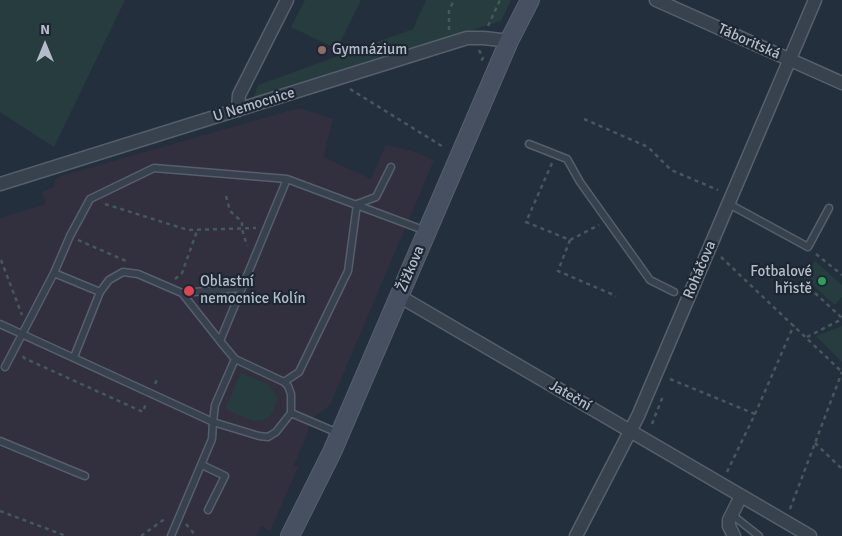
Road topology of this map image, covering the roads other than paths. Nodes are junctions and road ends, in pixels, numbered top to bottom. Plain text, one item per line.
1 (287, 0) edge
2 (530, 0) edge
3 (656, 0) edge
4 (815, 0) edge
5 (510, 41) junction
6 (790, 60) junction
7 (842, 83) edge
8 (238, 110) junction
9 (528, 144) dead end
10 (391, 167) dead end
11 (287, 179) junction
12 (0, 184) edge
13 (357, 204) junction
14 (729, 204) junction
15 (830, 208) dead end
16 (428, 231) junction
17 (54, 273) junction
18 (242, 288) junction
19 (100, 292) junction
20 (182, 292) junction
21 (674, 292) dead end
22 (399, 296) junction
23 (0, 324) edge
24 (24, 330) junction
25 (220, 340) junction
26 (74, 357) junction
27 (235, 359) junction
28 (5, 367) dead end
29 (284, 382) junction
30 (290, 413) junction
31 (214, 422) junction
32 (631, 432) junction
33 (340, 434) junction
34 (0, 441) edge
35 (202, 465) junction
36 (85, 476) dead end
37 (741, 496) junction
38 (208, 510) dead end
39 (731, 514) junction
40 (171, 536) edge
41 (290, 536) edge
42 (576, 536) edge
43 (734, 536) edge
44 (759, 536) edge
45 (810, 536) edge

1 - 8 street
2 - 5 street, Žižkova
3 - 6 street, Táboritská
4 - 6 street, Roháčova
5 - 8 street, U Nemocnice
5 - 16 street, Žižkova
6 - 7 street, Táboritská
6 - 14 street, Roháčova
8 - 12 street, U Nemocnice
9 - 21 lane
10 - 13 lane
11 - 13 lane
11 - 17 lane
11 - 18 lane
13 - 16 lane
13 - 29 lane
14 - 15 lane
14 - 32 street, Roháčova
16 - 22 street, Žižkova
17 - 19 lane
17 - 24 lane
18 - 20 lane
18 - 25 lane
19 - 20 lane
19 - 26 lane
20 - 25 lane
22 - 32 street, Jateční
22 - 33 street, Žižkova
23 - 24 lane
24 - 26 lane
24 - 28 lane
25 - 27 lane
26 - 31 lane
27 - 29 lane
27 - 31 lane
29 - 30 lane
30 - 31 lane
30 - 33 lane
31 - 35 lane
32 - 37 street, Jateční
32 - 42 street, Roháčova
33 - 41 street, Žižkova
34 - 36 lane
35 - 38 lane
35 - 40 lane
37 - 39 street
37 - 45 street, Jateční
39 - 43 street
39 - 44 lane

